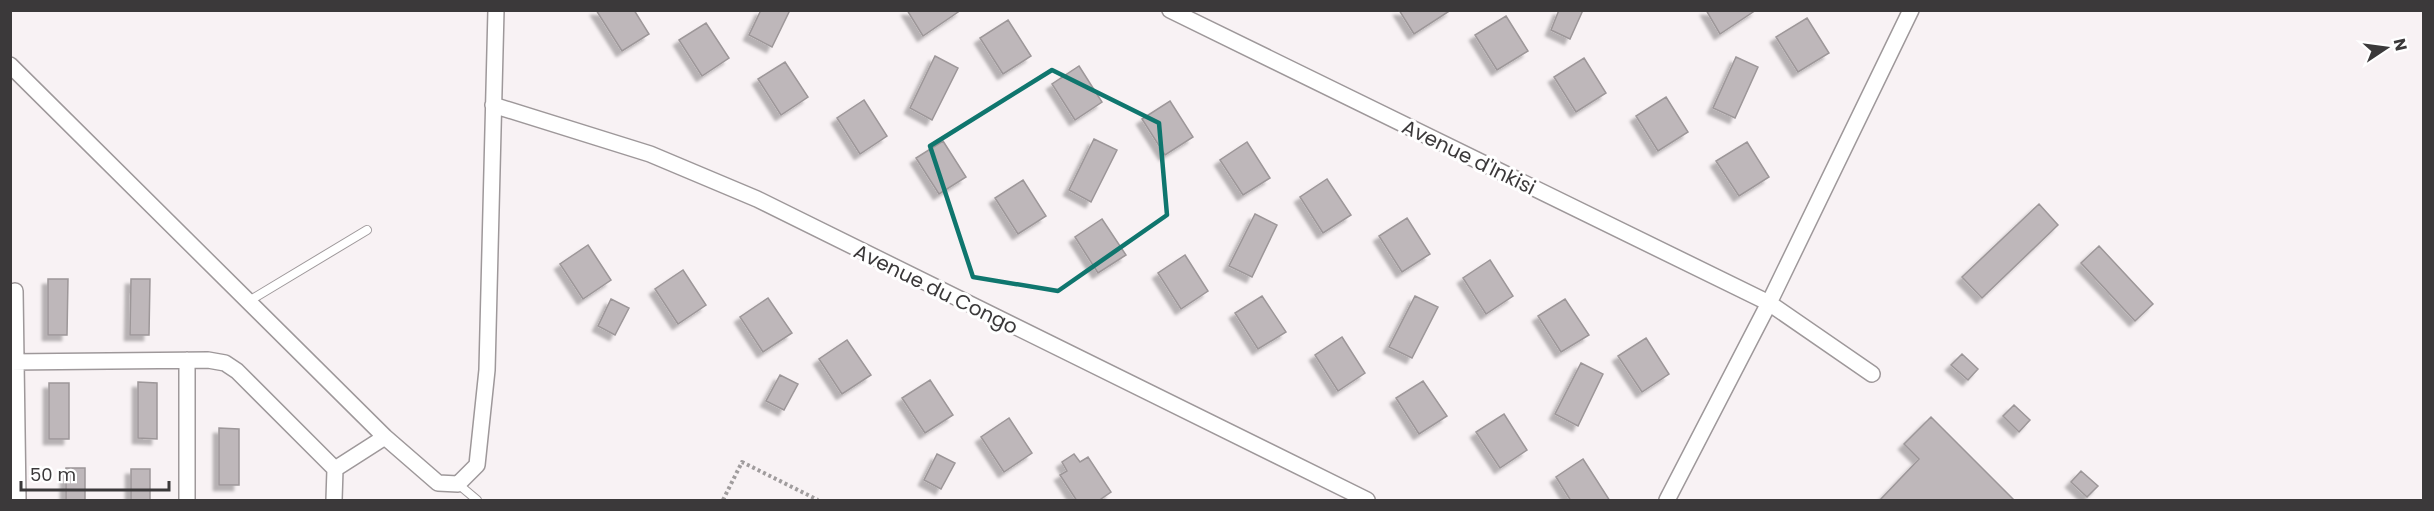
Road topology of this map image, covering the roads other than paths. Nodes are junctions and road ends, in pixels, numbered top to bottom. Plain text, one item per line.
1 (496, 10) edge
2 (1170, 10) edge
3 (1911, 10) edge
4 (10, 65) edge
5 (494, 105) junction
6 (368, 230) dead end
7 (15, 291) dead end
8 (249, 301) junction
9 (1769, 303) junction
10 (187, 360) junction
11 (14, 362) edge
12 (1872, 374) dead end
13 (385, 437) junction
14 (334, 470) junction
15 (458, 484) junction
16 (18, 501) edge
17 (187, 501) edge
18 (334, 501) edge
19 (477, 501) edge
20 (1367, 501) edge
21 (1667, 501) edge

1 - 5 street
2 - 9 street, Avenue d'Inkisi
3 - 9 street
4 - 8 street
5 - 15 street
5 - 20 street, Avenue du Congo
6 - 8 lane
7 - 11 street
8 - 13 street
9 - 12 street, Avenue d'Inkisi
9 - 21 street
10 - 11 street
10 - 14 street
10 - 17 street
11 - 16 street
13 - 14 street
13 - 15 street
14 - 18 street
15 - 19 lane

